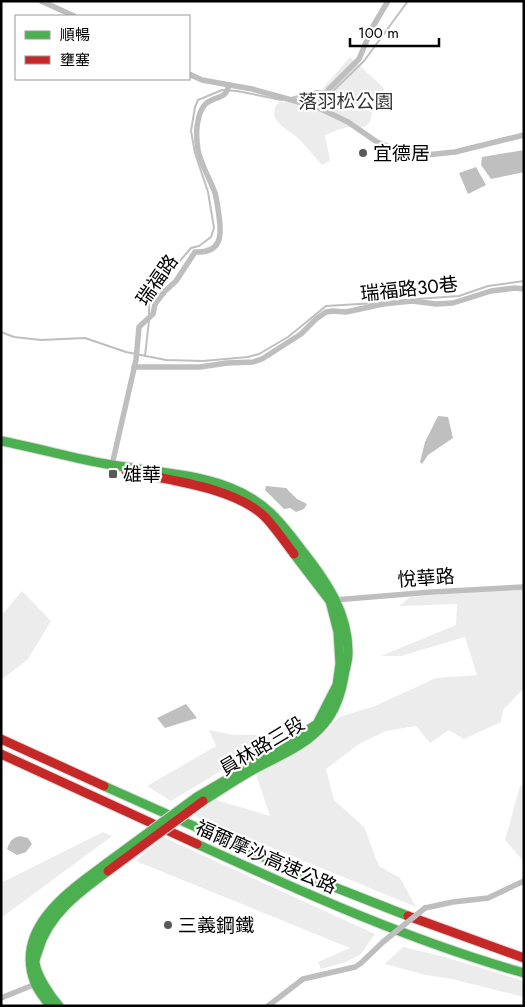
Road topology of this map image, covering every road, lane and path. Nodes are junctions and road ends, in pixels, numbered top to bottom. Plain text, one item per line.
1 (41, 1) edge
2 (388, 1) edge
3 (72, 15) edge
4 (190, 74) edge
5 (228, 88) junction
6 (317, 107) junction
7 (524, 136) edge
8 (524, 289) edge
9 (134, 367) junction
10 (1, 440) edge
11 (112, 465) junction
12 (524, 587) edge
13 (333, 600) junction
14 (1, 738) edge
15 (1, 754) edge
16 (524, 881) edge
17 (524, 958) edge
18 (524, 973) edge
19 (39, 983) junction
20 (1, 998) edge
21 (50, 1006) edge
22 (59, 1006) edge
23 (268, 1006) edge

1 - 3 street
2 - 6 street
4 - 5 street
5 - 6 street
5 - 9 street, 瑞福路
6 - 7 street
8 - 9 street, 瑞福路30巷
9 - 11 street, 瑞福路
10 - 11 main road, 員林路三段
11 - 13 main road, 員林路三段
12 - 13 street, 悅華路
13 - 19 main road, 員林路三段, bridge
14 - 17 main road, 福爾摩沙高速公路
15 - 18 main road, 福爾摩沙高速公路
16 - 23 street, bridge
19 - 20 street
19 - 21 main road
19 - 22 main road

